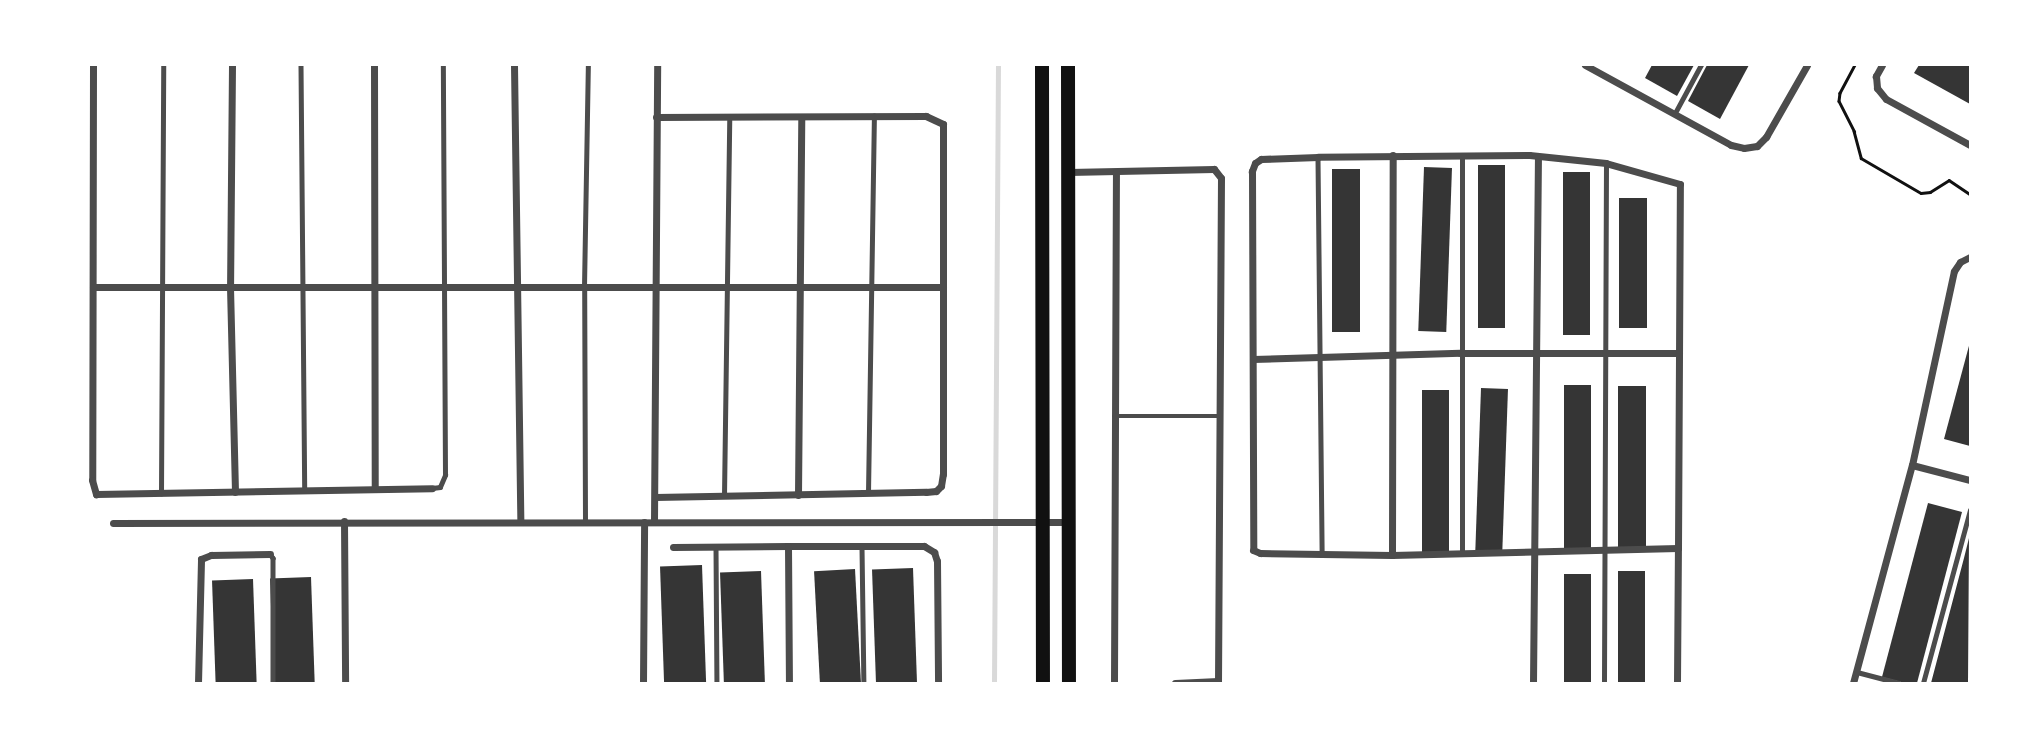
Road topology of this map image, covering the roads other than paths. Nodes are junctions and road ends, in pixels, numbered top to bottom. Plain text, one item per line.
1 (93, 65) edge
2 (163, 65) edge
3 (232, 65) edge
4 (301, 65) edge
5 (374, 65) edge
6 (443, 65) edge
7 (514, 65) edge
8 (588, 65) edge
9 (657, 65) edge
10 (1042, 65) edge
11 (1068, 65) edge
12 (1585, 65) edge
13 (1606, 65) edge
14 (1701, 65) edge
15 (1807, 65) edge
16 (1882, 65) edge
17 (1601, 73) junction
18 (1675, 113) junction
19 (874, 116) junction
20 (656, 117) junction
21 (729, 117) junction
22 (801, 117) junction
23 (1970, 145) edge
24 (1392, 155) junction
25 (1462, 155) junction
26 (1318, 157) junction
27 (1538, 157) junction
28 (1606, 163) junction
29 (1069, 172) junction
30 (1116, 172) junction
31 (1970, 257) edge
32 (93, 287) junction
33 (161, 287) junction
34 (230, 287) junction
35 (303, 287) junction
36 (373, 287) junction
37 (445, 287) junction
38 (517, 287) junction
39 (584, 287) junction
40 (654, 287) junction
41 (726, 287) junction
42 (799, 287) junction
43 (873, 287) junction
44 (943, 287) junction
45 (1460, 353) junction
46 (1534, 353) junction
47 (1679, 353) junction
48 (1392, 354) junction
49 (1605, 354) junction
50 (1318, 355) junction
51 (1252, 359) junction
52 (1113, 416) junction
53 (1221, 416) junction
54 (1912, 465) junction
55 (1970, 480) edge
56 (432, 488) joint
57 (375, 489) junction
58 (305, 491) junction
59 (235, 492) junction
60 (161, 494) junction
61 (868, 494) junction
62 (798, 495) junction
63 (724, 496) junction
64 (655, 497) junction
65 (1970, 510) edge
66 (344, 522) junction
67 (520, 522) junction
68 (585, 522) junction
69 (644, 522) junction
70 (654, 522) junction
71 (1043, 522) junction
72 (1068, 522) junction
73 (113, 523) dead end
74 (716, 546) junction
75 (788, 546) junction
76 (862, 546) junction
77 (673, 547) dead end
78 (1678, 548) junction
79 (1605, 550) junction
80 (1462, 553) junction
81 (1534, 553) junction
82 (270, 554) joint
83 (1322, 554) junction
84 (1392, 555) junction
85 (1856, 671) junction
86 (1218, 682) edge
87 (198, 683) edge
88 (272, 683) edge
89 (345, 683) edge
90 (643, 683) edge
91 (717, 683) edge
92 (789, 683) edge
93 (864, 683) edge
94 (938, 683) edge
95 (1043, 683) edge
96 (1069, 683) edge
97 (1114, 683) edge
98 (1175, 683) edge
99 (1533, 683) edge
100 (1604, 683) edge
101 (1677, 683) edge
102 (1853, 683) edge
103 (1899, 683) edge
104 (1923, 683) edge

1 - 32 street
2 - 33 lane
3 - 34 street
4 - 35 lane
5 - 36 street
6 - 37 lane
7 - 38 street
8 - 39 lane
9 - 20 street
10 - 71 main road
11 - 29 main road
12 - 17 street
13 - 17 street
14 - 18 lane
15 - 18 street
16 - 23 street
17 - 18 street
19 - 22 street
19 - 43 lane
19 - 44 street
20 - 21 street
20 - 40 street
21 - 22 street
21 - 41 lane
22 - 42 street
24 - 25 street
24 - 26 street
24 - 48 street
25 - 27 street
25 - 45 lane
26 - 50 lane
26 - 51 street
27 - 28 street
27 - 46 street
28 - 47 street
28 - 49 lane
29 - 30 street
29 - 72 main road
30 - 52 street
30 - 53 street
31 - 54 street
32 - 33 street
32 - 60 street
33 - 34 street
33 - 60 lane
34 - 35 street
34 - 59 street
35 - 36 street
35 - 58 lane
36 - 37 street
36 - 57 street
37 - 38 street
37 - 56 lane
38 - 39 street
38 - 67 street
39 - 40 street
39 - 68 lane
40 - 41 street
40 - 64 street
41 - 42 street
41 - 63 lane
42 - 43 street
42 - 62 street
43 - 44 street
43 - 61 lane
44 - 61 street
45 - 46 street
45 - 48 street
45 - 80 lane
46 - 49 street
46 - 81 street
47 - 49 street
47 - 78 street
48 - 50 street
48 - 84 street
49 - 79 lane
50 - 51 street
50 - 83 lane
51 - 83 street
52 - 53 lane
52 - 97 street
53 - 86 street
54 - 55 street
54 - 85 street
56 - 57 street
57 - 58 street
58 - 59 street
59 - 60 street
61 - 62 street
62 - 63 street
63 - 64 street
64 - 70 street
65 - 104 lane
66 - 67 street
66 - 73 street
66 - 89 street
67 - 68 street
68 - 69 street
69 - 70 street
69 - 90 street
70 - 71 street
71 - 72 street
71 - 95 main road
72 - 96 main road
74 - 75 street
74 - 77 street
74 - 91 lane
75 - 76 street
75 - 92 street
76 - 93 lane
76 - 94 street
78 - 79 street
78 - 101 street
79 - 81 street
79 - 100 lane
80 - 81 street
80 - 84 street
81 - 99 street
82 - 87 street
82 - 88 lane
83 - 84 street
85 - 102 street
85 - 103 lane
86 - 98 street

